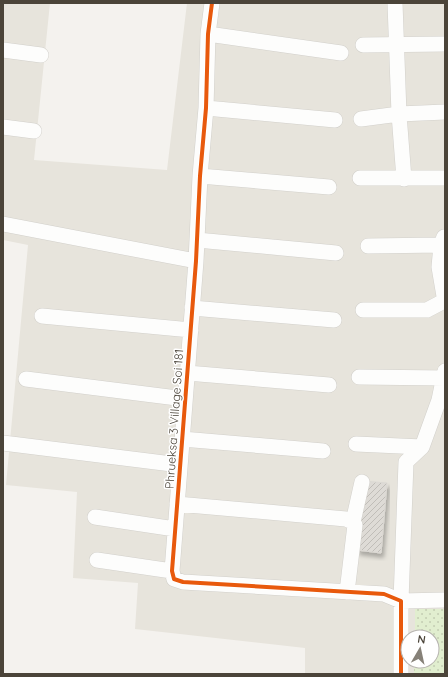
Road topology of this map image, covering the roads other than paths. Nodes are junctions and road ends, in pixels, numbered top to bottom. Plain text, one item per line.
1 (212, 3) edge
2 (395, 3) edge
3 (208, 34) junction
4 (363, 44) dead end
5 (396, 44) junction
6 (445, 44) edge
7 (3, 50) edge
8 (341, 53) dead end
9 (41, 55) dead end
10 (206, 108) junction
11 (445, 112) edge
12 (399, 114) junction
13 (360, 119) dead end
14 (335, 120) dead end
15 (3, 127) edge
16 (34, 131) dead end
17 (200, 176) junction
18 (360, 178) dead end
19 (445, 178) edge
20 (404, 179) junction
21 (329, 187) dead end
22 (3, 224) edge
23 (197, 240) junction
24 (443, 240) edge
25 (368, 246) dead end
26 (336, 253) dead end
27 (196, 261) junction
28 (444, 302) edge
29 (192, 308) junction
30 (363, 310) dead end
31 (42, 316) dead end
32 (334, 320) dead end
33 (190, 330) junction
34 (187, 373) junction
35 (444, 376) edge
36 (359, 377) dead end
37 (26, 379) dead end
38 (329, 386) dead end
39 (185, 399) junction
40 (442, 403) edge
41 (182, 439) junction
42 (3, 443) edge
43 (356, 444) dead end
44 (422, 447) junction
45 (324, 451) dead end
46 (180, 465) junction
47 (362, 482) dead end
48 (177, 504) junction
49 (95, 516) dead end
50 (353, 522) junction
51 (175, 529) junction
52 (97, 560) dead end
53 (173, 575) junction
54 (348, 592) junction
55 (445, 600) edge
56 (401, 601) junction
57 (400, 674) edge

1 - 3 street, Phrueksa 3 Village Soi 181
2 - 5 street
3 - 8 street
3 - 10 street, Phrueksa 3 Village Soi 181
4 - 5 street
5 - 6 street
5 - 12 street
7 - 9 street
10 - 14 street
10 - 17 street, Phrueksa 3 Village Soi 181
11 - 12 street
12 - 13 street
12 - 20 street
15 - 16 street
17 - 21 street
17 - 23 street, Phrueksa 3 Village Soi 181
18 - 20 street
19 - 20 street
22 - 27 street
23 - 26 street
23 - 27 street, Phrueksa 3 Village Soi 181
24 - 25 street
24 - 28 street
27 - 29 street, Phrueksa 3 Village Soi 181
28 - 30 street
29 - 32 street
29 - 33 street, Phrueksa 3 Village Soi 181
31 - 33 street
33 - 34 street, Phrueksa 3 Village Soi 181
34 - 38 street
34 - 39 street, Phrueksa 3 Village Soi 181
35 - 36 street
35 - 40 street
37 - 39 street
39 - 41 street, Phrueksa 3 Village Soi 181
40 - 44 street
41 - 45 street
41 - 46 street, Phrueksa 3 Village Soi 181
42 - 46 street
43 - 44 street
44 - 56 street
46 - 48 street, Phrueksa 3 Village Soi 181
47 - 50 street
48 - 50 street
48 - 51 street, Phrueksa 3 Village Soi 181
49 - 51 street
50 - 54 street
51 - 53 street, Phrueksa 3 Village Soi 181
52 - 53 street
53 - 54 street
54 - 56 street
55 - 56 street
56 - 57 street

